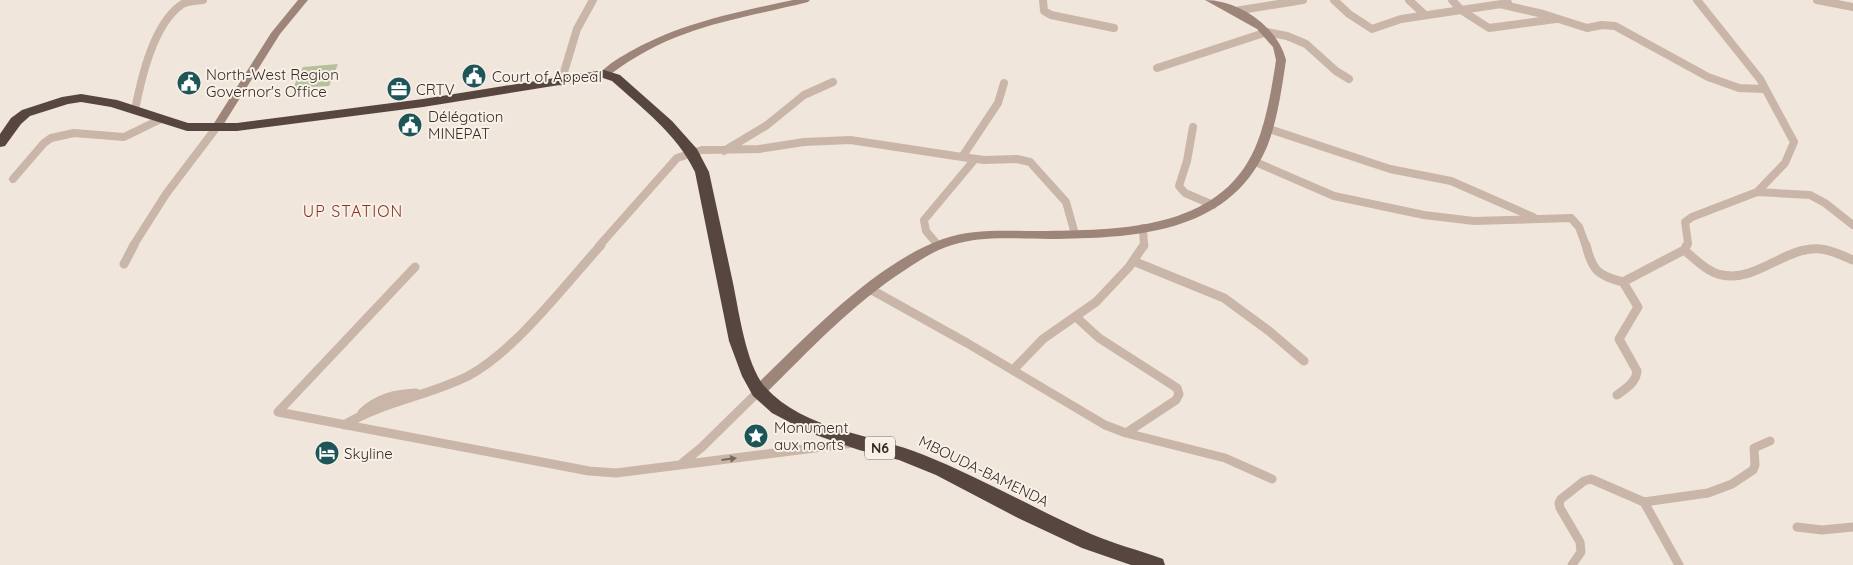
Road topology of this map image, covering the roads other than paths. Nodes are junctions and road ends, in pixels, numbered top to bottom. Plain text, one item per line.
1 (203, 0) edge
2 (303, 0) edge
3 (593, 0) edge
4 (805, 0) edge
5 (1043, 0) edge
6 (1210, 0) edge
7 (1303, 0) edge
8 (1334, 0) edge
9 (1409, 0) edge
10 (1452, 0) edge
11 (1697, 0) edge
12 (1816, 0) edge
13 (1506, 3) edge
14 (1853, 7) edge
15 (1461, 10) junction
16 (1235, 11) junction
17 (1425, 15) junction
18 (1558, 19) junction
19 (1114, 28) dead end
20 (1267, 32) junction
21 (1157, 68) dead end
22 (604, 74) junction
23 (1349, 79) dead end
24 (561, 82) junction
25 (833, 82) dead end
26 (1004, 83) dead end
27 (1764, 90) junction
28 (135, 110) junction
29 (161, 118) junction
30 (1193, 126) dead end
31 (216, 128) junction
32 (1266, 128) junction
33 (0, 143) edge
34 (723, 151) junction
35 (692, 152) junction
36 (962, 157) junction
37 (975, 160) junction
38 (1254, 161) junction
39 (13, 179) dead end
40 (1757, 192) junction
41 (1214, 205) junction
42 (1536, 218) junction
43 (1853, 225) edge
44 (1144, 228) junction
45 (1076, 234) junction
46 (938, 245) junction
47 (1684, 250) junction
48 (1853, 260) edge
49 (1134, 261) junction
50 (124, 264) dead end
51 (415, 267) dead end
52 (1623, 282) junction
53 (870, 289) junction
54 (1076, 317) junction
55 (1304, 361) dead end
56 (1013, 370) junction
57 (759, 391) junction
58 (1617, 395) dead end
59 (344, 424) junction
60 (1126, 433) junction
61 (1770, 441) dead end
62 (859, 443) junction
63 (680, 465) junction
64 (1272, 478) dead end
65 (1644, 502) junction
66 (1798, 527) dead end
67 (1853, 527) edge
68 (1156, 565) edge
69 (1572, 565) edge
70 (1679, 565) edge

1 - 28 street
2 - 31 street
3 - 24 street
4 - 22 street
5 - 19 street
6 - 16 street
7 - 16 street
8 - 17 street
9 - 17 street
10 - 15 street
11 - 27 street
12 - 14 street
13 - 15 street
13 - 18 street
15 - 17 street
15 - 18 street
16 - 20 street
18 - 27 street
20 - 21 street
20 - 23 street
20 - 32 street
22 - 24 highway
22 - 35 highway, N6
24 - 31 highway
25 - 34 street
26 - 36 street
27 - 40 street
28 - 29 highway
28 - 33 highway
29 - 31 highway
29 - 39 street
30 - 41 street
31 - 50 street
32 - 38 street
32 - 42 street
34 - 35 street
34 - 36 street
35 - 57 highway, MBOUDA-BAMENDA / N6
35 - 59 street
36 - 37 street
37 - 45 street
37 - 46 street
38 - 41 street
38 - 42 street
40 - 43 street
40 - 47 street
41 - 44 street
42 - 52 street
44 - 45 street
44 - 49 street
45 - 46 street
46 - 53 street
47 - 48 street
47 - 52 street
49 - 54 street
49 - 55 street
51 - 59 street
52 - 58 street
53 - 56 street
53 - 57 street
54 - 56 street
54 - 60 street
56 - 60 street
57 - 62 highway, MBOUDA-BAMENDA / N6
57 - 63 street
59 - 63 street
60 - 64 street
61 - 65 street
63 -> 62 street
62 - 68 highway, MBOUDA-BAMENDA / N6
65 - 69 street
65 - 70 street
66 - 67 street

